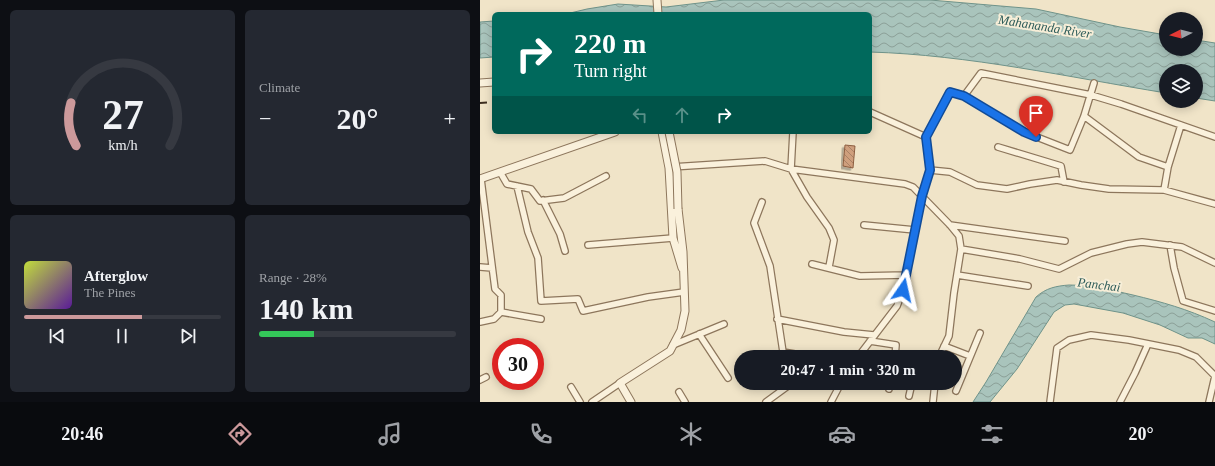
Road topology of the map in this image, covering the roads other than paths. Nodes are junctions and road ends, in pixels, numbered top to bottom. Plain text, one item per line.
1 (657, 0) edge
2 (658, 12) edge
3 (492, 82) edge
4 (480, 83) edge
5 (1094, 83) dead end
6 (1091, 95) junction
7 (964, 96) junction
8 (872, 113) edge
9 (1084, 116) junction
10 (1181, 125) junction
11 (609, 134) edge
12 (662, 134) edge
13 (669, 134) edge
14 (793, 134) edge
15 (926, 137) junction
16 (1215, 137) edge
17 (998, 147) dead end
18 (1168, 167) junction
19 (669, 168) junction
20 (791, 169) junction
21 (930, 170) junction
22 (500, 172) junction
23 (606, 176) dead end
24 (481, 179) edge
25 (1064, 182) junction
26 (517, 186) junction
27 (1164, 190) junction
28 (922, 196) junction
29 (543, 200) junction
30 (762, 202) dead end
31 (1215, 204) edge
32 (864, 224) dead end
33 (950, 224) junction
34 (915, 230) junction
35 (673, 238) junction
36 (1065, 242) dead end
37 (588, 245) dead end
38 (1170, 246) junction
39 (961, 249) junction
40 (565, 251) dead end
41 (1215, 263) edge
42 (812, 264) dead end
43 (480, 267) edge
44 (829, 267) junction
45 (492, 268) junction
46 (684, 274) junction
47 (906, 275) junction
48 (957, 275) junction
49 (1028, 286) dead end
50 (684, 292) junction
51 (1215, 311) edge
52 (501, 312) junction
53 (541, 319) dead end
54 (778, 319) junction
55 (480, 322) edge
56 (724, 324) dead end
57 (980, 333) dead end
58 (699, 334) junction
59 (874, 335) junction
60 (870, 342) junction
61 (1148, 344) junction
62 (673, 345) junction
63 (944, 346) junction
64 (782, 350) edge
65 (864, 350) edge
66 (895, 350) edge
67 (942, 350) edge
68 (970, 356) junction
69 (1215, 376) edge
70 (486, 377) dead end
71 (728, 378) dead end
72 (480, 380) edge
73 (620, 383) junction
74 (571, 387) dead end
75 (782, 390) edge
76 (837, 390) edge
77 (910, 390) edge
78 (934, 390) edge
79 (956, 391) dead end
80 (679, 392) dead end
81 (909, 396) dead end
82 (580, 402) edge
83 (592, 402) edge
84 (631, 402) edge
85 (685, 402) edge
86 (766, 402) edge
87 (831, 402) edge
88 (933, 402) edge
89 (1050, 402) edge
90 (1120, 402) edge
91 (1209, 402) edge

1 - 2 street
3 - 4 street
5 - 6 street
6 - 7 street
6 - 9 street
6 - 10 street
7 - 9 street
7 - 15 street
8 - 15 street
9 - 18 street
10 - 16 street
10 - 18 street
11 - 22 street
12 - 19 street
13 - 46 street, bridge
14 - 20 street
15 - 21 street
17 - 25 street
18 - 27 street
19 - 20 street
19 - 35 street
20 - 28 street
20 - 44 street
21 - 25 street
21 - 28 street
22 - 24 street
22 - 26 street
23 - 29 street
24 - 45 street
25 - 27 street
26 - 29 street
26 - 50 street
27 - 31 street
28 - 33 street
28 - 34 street
29 - 40 street
30 - 54 street
32 - 34 street
33 - 36 street
33 - 39 street
34 - 47 street
35 - 37 street
35 - 46 street
38 - 39 street
38 - 41 street
38 - 51 street
39 - 48 street
42 - 44 street
43 - 45 street
44 - 47 street
45 - 52 street
46 - 50 street
47 - 59 street
48 - 49 street
48 - 63 street
50 - 62 street
52 - 53 street
52 - 55 street
54 - 59 street
54 - 64 street
56 - 58 street
57 - 68 street
58 - 62 street
58 - 71 street
59 - 60 street
60 - 65 street
60 - 66 street
61 - 69 street
61 - 89 street
61 - 90 street
62 - 73 street
63 - 67 street
63 - 68 street
68 - 79 street
69 - 91 street
70 - 72 street
73 - 83 street
73 - 84 street
74 - 82 street
75 - 86 street
76 - 87 street
77 - 81 street
78 - 88 street
80 - 85 street

